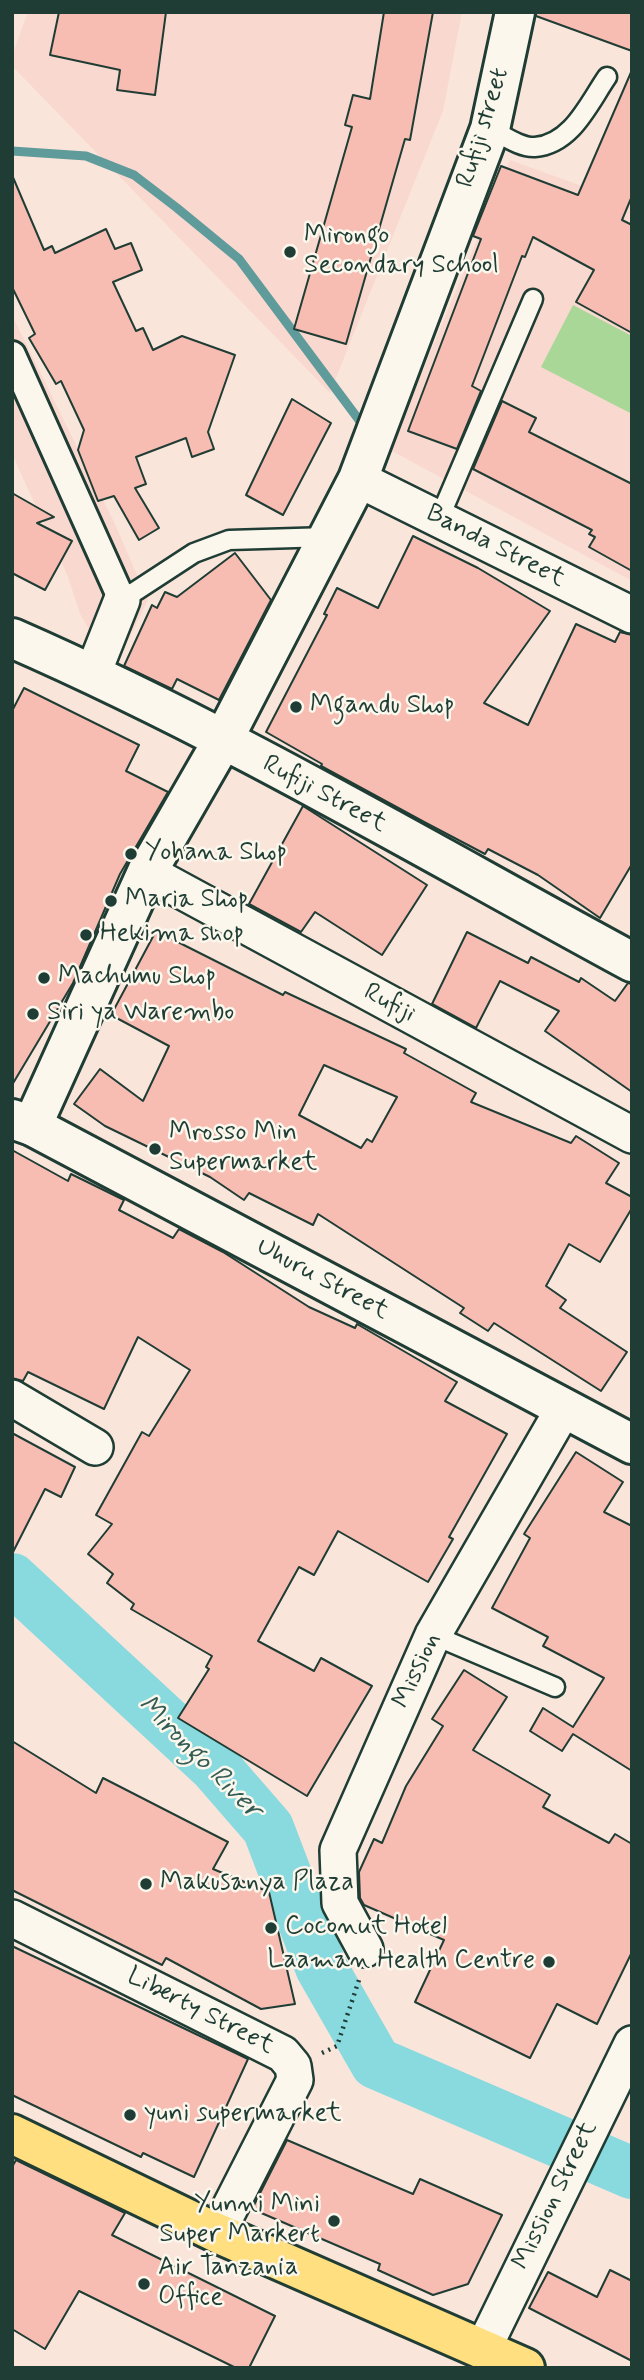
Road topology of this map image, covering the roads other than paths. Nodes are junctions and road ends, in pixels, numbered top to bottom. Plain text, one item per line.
1 (515, 12) edge
2 (607, 76) dead end
3 (490, 129) junction
4 (533, 299) dead end
5 (12, 355) edge
6 (358, 479) junction
7 (439, 519) junction
8 (329, 537) junction
9 (122, 600) junction
10 (632, 615) edge
11 (12, 638) edge
12 (93, 673) junction
13 (223, 740) junction
14 (147, 872) junction
15 (632, 962) edge
16 (22, 1122) edge
17 (632, 1135) edge
18 (12, 1398) edge
19 (564, 1408) junction
20 (632, 1444) edge
21 (95, 1447) dead end
22 (433, 1635) junction
23 (555, 1687) dead end
24 (12, 1918) edge
25 (365, 1949) dead end
26 (632, 2044) edge
27 (12, 2134) edge
28 (217, 2233) junction
29 (483, 2349) junction
30 (525, 2368) edge

1 - 3 street, Rufiji street
2 - 3 lane
3 - 6 street, Rufiji street
4 - 7 lane
5 - 9 street
6 - 7 street, Banda Street
6 - 8 street, Rufiji street
7 - 10 street, Banda Street
8 - 9 lane
8 - 13 street, Rufiji street
9 - 12 street
11 - 12 street, Rufiji Street
12 - 13 street, Rufiji Street
13 - 14 street, Rufiji street
13 - 15 street, Rufiji Street
14 - 16 street, Rufiji street
14 - 17 street, Rufiji
16 - 19 street, Uhuru Street
18 - 21 street
19 - 20 street, Uhuru Street
19 - 22 street, Mission
22 - 23 lane
22 - 25 street, Mission
24 - 28 street, Liberty Street
26 - 29 street, Mission Street
27 - 28 highway
28 - 29 highway
29 - 30 highway

